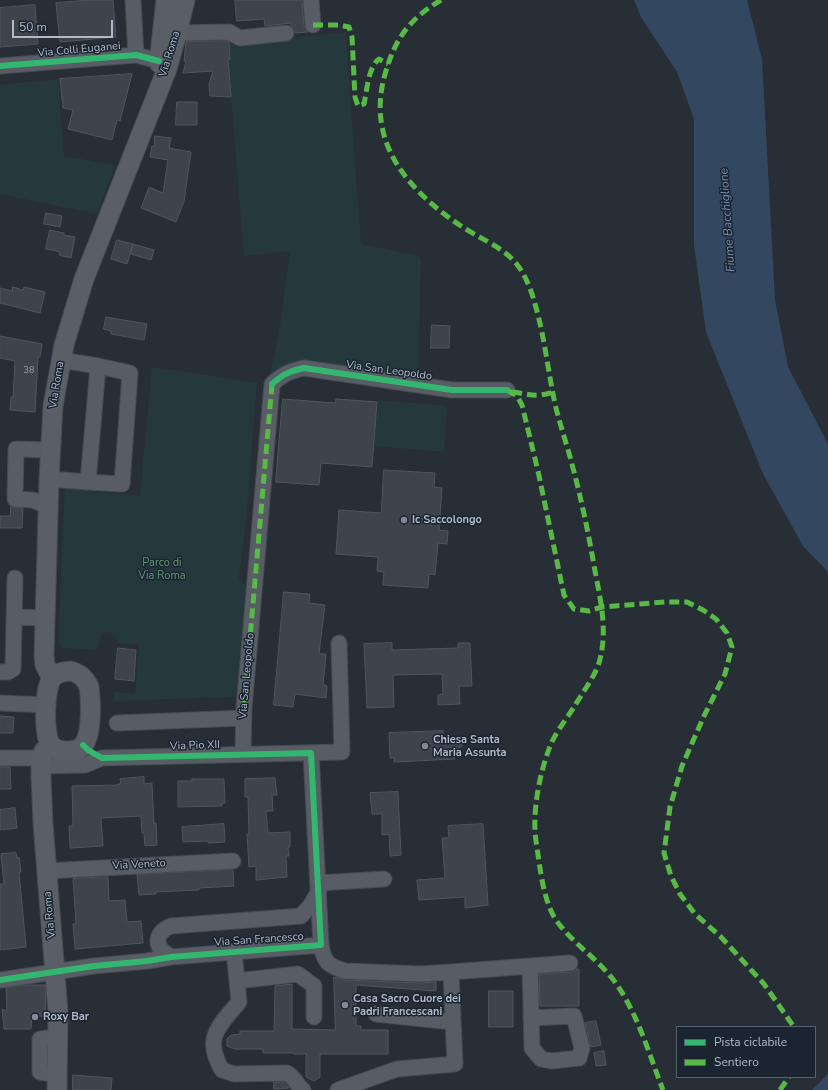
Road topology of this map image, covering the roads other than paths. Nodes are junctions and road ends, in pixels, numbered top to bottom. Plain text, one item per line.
1 (133, 0) edge
2 (166, 0) edge
3 (184, 0) edge
4 (311, 0) edge
5 (313, 25) dead end
6 (177, 33) junction
7 (286, 33) dead end
8 (136, 55) junction
9 (159, 61) junction
10 (0, 66) edge
11 (152, 106) junction
12 (61, 360) junction
13 (98, 366) junction
14 (507, 390) dead end
15 (51, 450) junction
16 (49, 479) junction
17 (88, 482) junction
18 (48, 507) junction
19 (15, 578) dead end
20 (14, 617) junction
21 (45, 618) junction
22 (339, 643) dead end
23 (0, 672) edge
24 (52, 678) junction
25 (0, 703) edge
26 (42, 705) junction
27 (244, 713) junction
28 (117, 723) dead end
29 (84, 745) junction
30 (311, 753) junction
31 (243, 754) junction
32 (44, 756) junction
33 (0, 758) edge
34 (102, 758) junction
35 (232, 861) dead end
36 (46, 871) junction
37 (384, 879) dead end
38 (319, 887) junction
39 (300, 916) junction
40 (321, 938) junction
41 (234, 951) junction
42 (171, 957) junction
43 (570, 963) dead end
44 (530, 966) junction
45 (55, 972) junction
46 (452, 972) junction
47 (0, 980) edge
48 (236, 981) junction
49 (376, 1014) dead end
50 (314, 1017) dead end
51 (531, 1018) dead end
52 (452, 1022) junction
53 (58, 1082) edge
54 (303, 1090) edge
55 (338, 1090) edge

1 - 8 street
2 - 9 main road, Via Roma
3 - 6 main road, Via Roma
4 - 5 street
6 - 7 street
6 - 11 main road, Via Roma
8 - 9 street, Via Colli Euganei
8 - 10 street, Via Colli Euganei
9 - 11 main road, Via Roma
11 - 12 main road, Via Roma
12 - 13 street
12 - 15 main road, Via Roma
13 - 17 street
13 - 17 street
14 - 27 street, Via San Leopoldo
15 - 16 main road, Via Roma
15 - 18 street
16 - 17 street
16 - 18 main road, Via Roma
18 - 21 main road, Via Roma
19 - 20 street
20 - 21 street
20 - 23 street
21 - 24 main road, Via Roma
22 - 30 street, Via Pio XII
24 - 26 main road, Via Roma
24 - 29 main road
25 - 26 street
26 - 32 main road, Via Roma
27 - 28 street
27 - 31 street, Via San Leopoldo
29 - 32 main road
29 - 34 street
30 - 31 street, Via Pio XII
30 - 38 street
31 - 34 street, Via Pio XII
32 - 33 street, Via Pio XII
32 - 34 street, Via Pio XII
32 - 36 main road, Via Roma
35 - 36 street, Via Veneto
36 - 45 main road, Via Roma
37 - 38 street
38 - 39 street
38 - 40 street
39 - 40 street
39 - 42 street
40 - 41 street, Via San Francesco
40 - 46 street
41 - 42 street, Via San Francesco
41 - 48 street
42 - 45 street, Via San Francesco
43 - 44 street
44 - 46 street
44 - 51 street
45 - 47 street, Via San Francesco
45 - 53 main road, Via Roma
46 - 52 street
48 - 50 street
48 - 54 street
49 - 52 street
52 - 55 street

